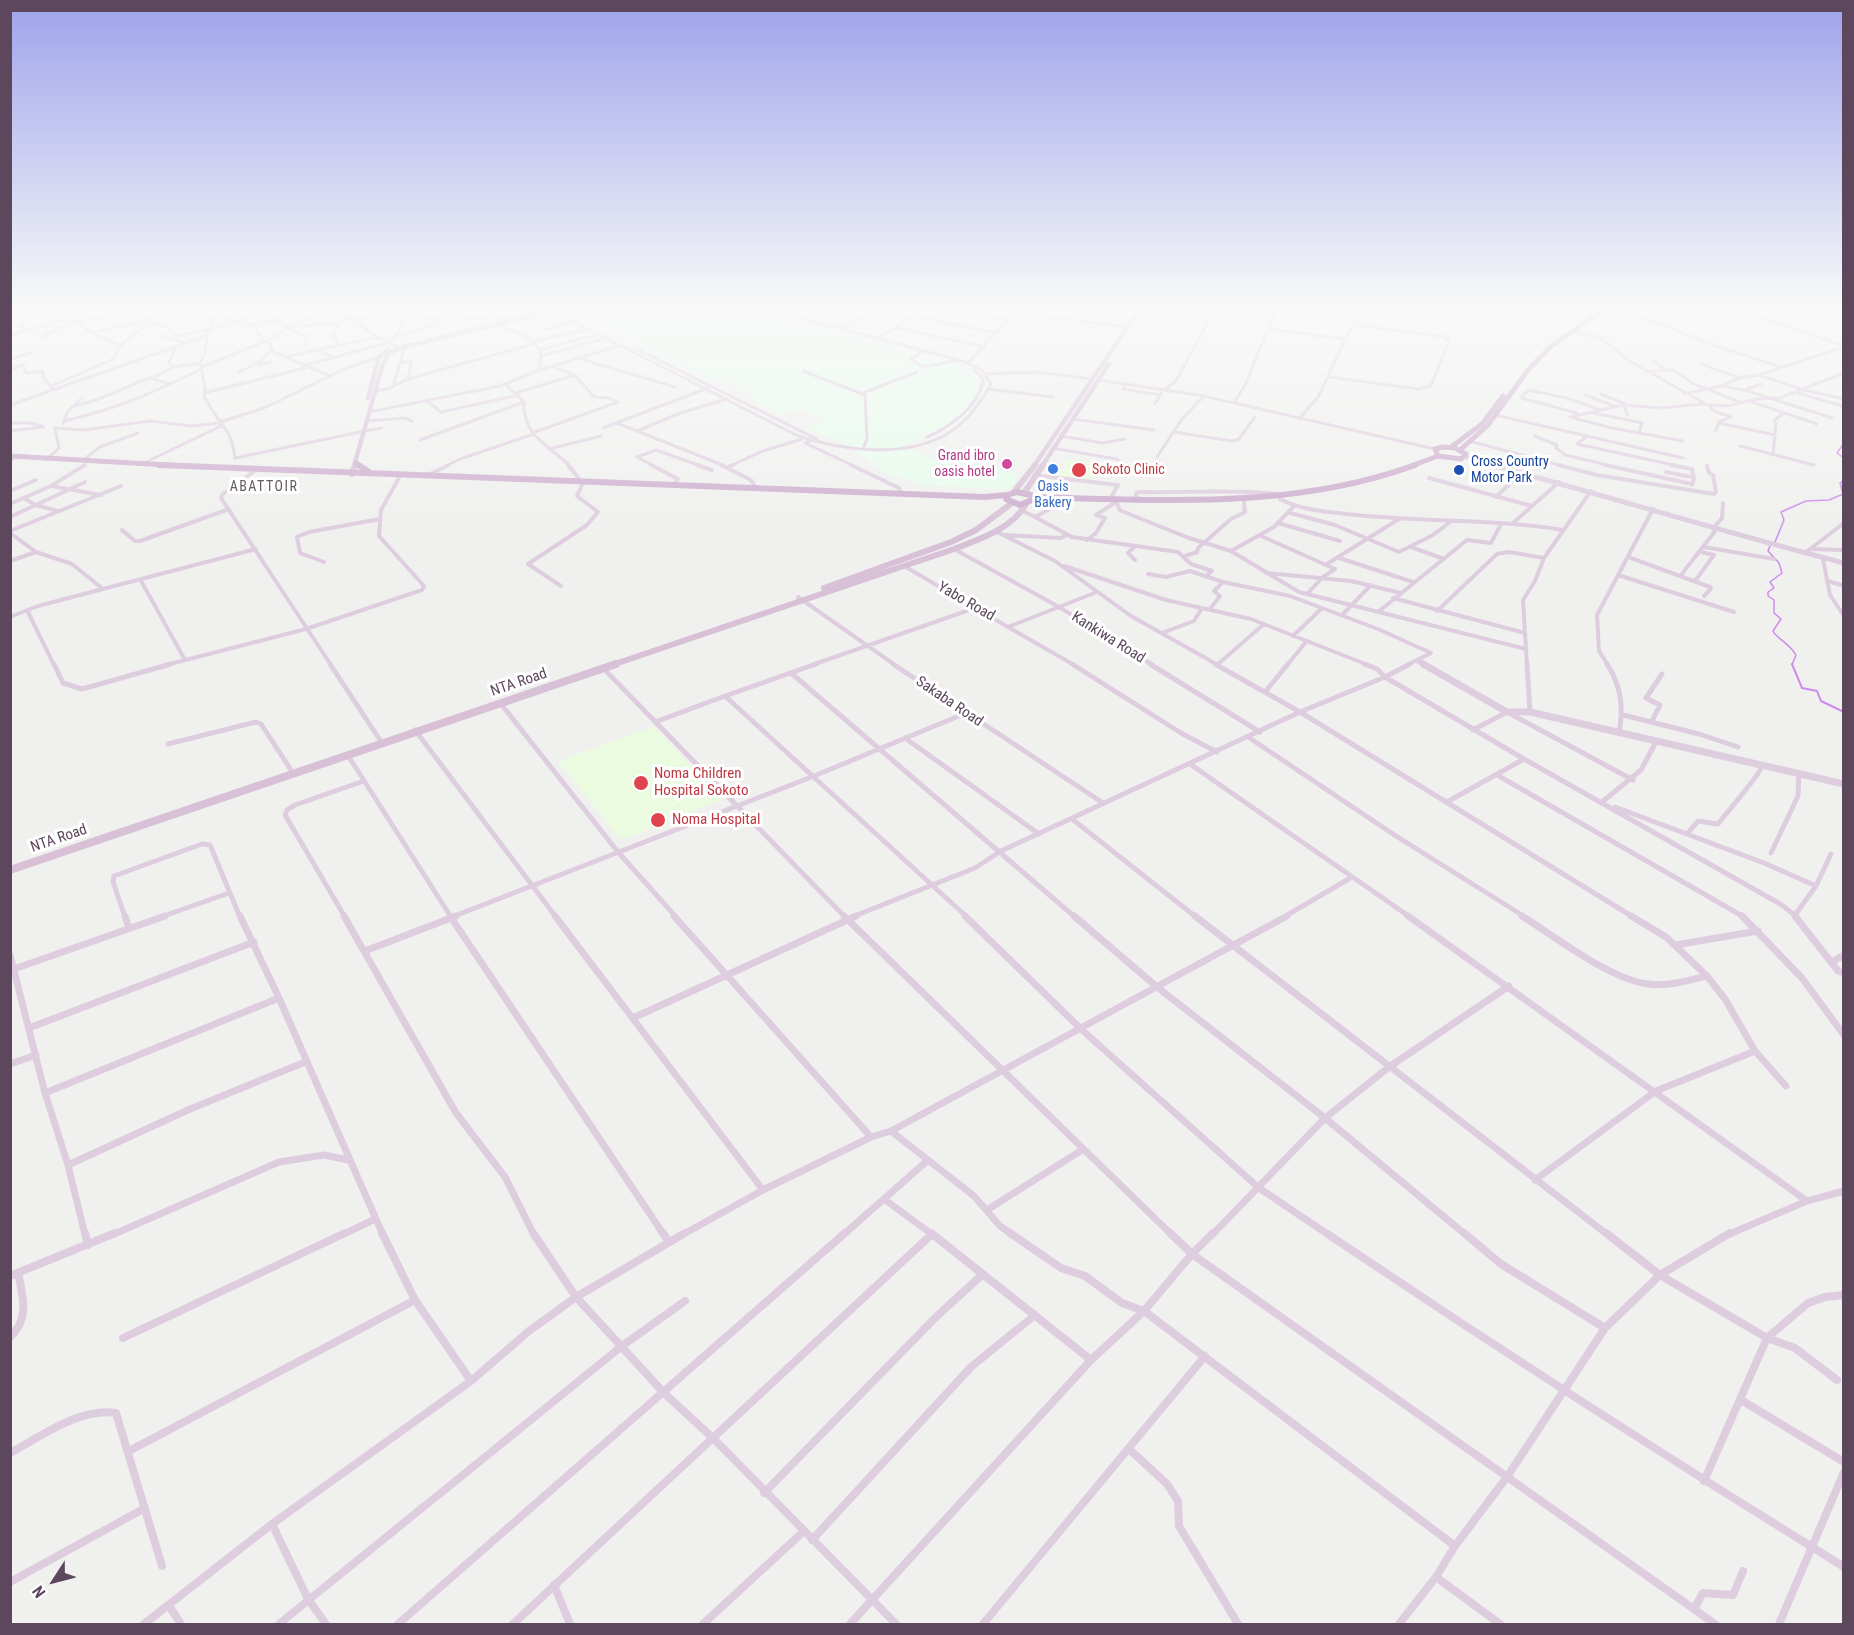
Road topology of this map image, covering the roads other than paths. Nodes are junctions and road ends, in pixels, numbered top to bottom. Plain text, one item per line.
1 (48, 383) edge
2 (58, 383) edge
3 (72, 383) edge
4 (137, 383) edge
5 (203, 383) edge
6 (241, 383) edge
7 (315, 383) edge
8 (373, 383) edge
9 (377, 383) edge
10 (394, 383) edge
11 (400, 383) edge
12 (510, 383) edge
13 (550, 383) edge
14 (582, 383) edge
15 (665, 383) edge
16 (695, 383) edge
17 (704, 383) edge
18 (837, 383) edge
19 (888, 383) edge
20 (984, 383) edge
21 (990, 383) edge
22 (1090, 383) edge
23 (1097, 383) edge
24 (1120, 383) edge
25 (1173, 383) edge
26 (1246, 383) edge
27 (1326, 383) edge
28 (1376, 383) edge
29 (1432, 383) edge
30 (1513, 383) edge
31 (1519, 383) edge
32 (1667, 383) edge
33 (1695, 383) edge
34 (1727, 383) edge
35 (1784, 383) edge
36 (1820, 383) edge
37 (171, 384) edge
38 (1125, 384) junction
39 (1761, 384) dead end
40 (506, 385) junction
41 (52, 386) junction
42 (1721, 386) junction
43 (393, 387) junction
44 (675, 387) dead end
45 (711, 387) junction
46 (706, 389) junction
47 (988, 389) junction
48 (1165, 389) junction
49 (1706, 390) junction
50 (1804, 390) junction
51 (50, 391) junction
52 (375, 391) junction
53 (1748, 391) junction
54 (204, 393) junction
55 (863, 393) junction
56 (1798, 393) junction
57 (517, 394) junction
58 (1601, 394) dead end
59 (1684, 394) junction
60 (1160, 395) junction
61 (1585, 395) dead end
62 (1204, 396) junction
63 (1053, 397) dead end
64 (82, 398) dead end
65 (732, 398) junction
66 (1768, 399) junction
67 (1844, 399) edge
68 (427, 400) junction
69 (726, 400) junction
70 (1750, 401) junction
71 (524, 402) junction
72 (1234, 403) junction
73 (1744, 403) junction
74 (1155, 404) dead end
75 (10, 405) edge
76 (1623, 405) junction
77 (1629, 405) junction
78 (1707, 405) junction
79 (75, 406) junction
80 (1616, 406) junction
81 (1842, 406) dead end
82 (1599, 409) junction
83 (369, 412) junction
84 (964, 412) junction
85 (1589, 412) junction
86 (969, 413) junction
87 (1785, 413) junction
88 (1579, 414) junction
89 (1628, 414) dead end
90 (1495, 415) junction
91 (1255, 417) dead end
92 (1072, 418) junction
93 (1299, 418) junction
94 (1832, 418) dead end
95 (64, 421) junction
96 (366, 421) junction
97 (411, 421) dead end
98 (224, 422) junction
99 (10, 423) edge
100 (617, 423) junction
101 (1719, 423) junction
102 (1817, 424) dead end
103 (57, 427) junction
104 (382, 428) dead end
105 (603, 428) dead end
106 (1154, 430) dead end
107 (1716, 430) dead end
108 (10, 431) edge
109 (362, 431) junction
110 (637, 431) junction
111 (1174, 432) junction
112 (138, 433) dead end
113 (533, 433) junction
114 (1640, 433) junction
115 (1775, 435) junction
116 (601, 436) dead end
117 (1060, 436) junction
118 (1535, 436) dead end
119 (1586, 437) junction
120 (804, 438) junction
121 (1125, 439) dead end
122 (420, 440) dead end
123 (810, 441) junction
124 (1469, 441) junction
125 (1683, 441) dead end
126 (864, 446) junction
127 (1740, 446) dead end
128 (1451, 447) junction
129 (1052, 448) junction
130 (549, 449) junction
131 (1461, 449) junction
132 (1436, 453) junction
133 (1773, 454) junction
134 (1157, 457) dead end
135 (1465, 457) junction
136 (11, 458) edge
137 (1446, 458) junction
138 (1683, 458) dead end
139 (46, 459) junction
140 (1576, 459) junction
141 (83, 463) junction
142 (354, 463) junction
143 (141, 465) junction
144 (1814, 465) dead end
145 (1707, 466) dead end
146 (728, 467) junction
147 (1129, 467) dead end
148 (1569, 468) junction
149 (256, 470) junction
150 (712, 470) dead end
151 (332, 471) junction
152 (371, 472) junction
153 (1522, 472) junction
154 (1666, 472) dead end
155 (350, 473) junction
156 (430, 474) junction
157 (1034, 475) junction
158 (400, 476) junction
159 (1692, 477) junction
160 (1429, 478) dead end
161 (36, 480) dead end
162 (84, 482) dead end
163 (581, 482) junction
164 (1560, 482) junction
165 (674, 484) junction
166 (1692, 484) junction
167 (51, 486) junction
168 (121, 486) dead end
169 (756, 488) junction
170 (69, 490) junction
171 (1591, 491) junction
172 (1690, 491) junction
173 (10, 492) edge
174 (901, 493) junction
175 (1024, 493) junction
176 (102, 495) junction
177 (1280, 497) junction
178 (1496, 497) junction
179 (24, 498) junction
180 (1010, 498) junction
181 (1113, 500) junction
182 (1065, 501) junction
183 (1244, 502) junction
184 (1028, 503) junction
185 (1723, 503) dead end
186 (10, 504) edge
187 (39, 505) junction
188 (1294, 506) junction
189 (1532, 506) junction
190 (230, 509) junction
191 (1653, 509) junction
192 (58, 511) junction
193 (1290, 513) junction
194 (10, 517) edge
195 (1035, 517) junction
196 (380, 519) junction
197 (1399, 519) junction
198 (1450, 522) junction
199 (1278, 523) junction
200 (1844, 523) edge
201 (1501, 524) junction
202 (1512, 524) junction
203 (122, 530) dead end
204 (1563, 530) junction
205 (1715, 530) junction
206 (995, 531) junction
207 (10, 532) edge
208 (1003, 535) junction
209 (1066, 535) junction
210 (1261, 536) junction
211 (1087, 540) junction
212 (1368, 540) junction
213 (1340, 541) dead end
214 (1204, 542) junction
215 (1134, 547) junction
216 (1411, 547) junction
217 (1704, 547) junction
218 (256, 549) junction
219 (954, 549) junction
220 (1844, 550) edge
221 (1231, 551) junction
222 (1808, 551) junction
223 (36, 552) junction
224 (1701, 552) junction
225 (1185, 556) junction
226 (1628, 557) junction
227 (1339, 558) junction
228 (1544, 558) junction
229 (1444, 559) junction
230 (1774, 559) dead end
231 (1823, 559) junction
232 (1135, 560) dead end
233 (10, 561) edge
234 (324, 562) dead end
235 (1844, 563) edge
236 (1327, 564) junction
237 (1062, 565) junction
238 (904, 566) junction
239 (1266, 573) junction
240 (1148, 574) dead end
241 (1618, 575) junction
242 (1681, 575) junction
243 (1206, 576) junction
244 (1323, 577) junction
245 (140, 579) junction
246 (1695, 581) junction
247 (1828, 581) junction
248 (1223, 582) junction
249 (1413, 582) junction
250 (1371, 585) junction
251 (561, 586) dead end
252 (1844, 586) edge
253 (103, 589) junction
254 (1097, 592) junction
255 (1401, 593) junction
256 (1308, 594) junction
257 (1704, 596) dead end
258 (1393, 598) junction
259 (799, 599) junction
260 (1352, 604) junction
261 (1059, 607) junction
262 (975, 608) junction
263 (1202, 608) junction
264 (1210, 609) junction
265 (1321, 609) junction
266 (27, 610) junction
267 (1437, 611) junction
268 (1378, 612) junction
269 (1734, 612) dead end
270 (1342, 615) junction
271 (1844, 616) edge
272 (10, 617) edge
273 (1264, 624) junction
274 (1008, 627) junction
275 (306, 629) junction
276 (1162, 633) junction
277 (1525, 633) junction
278 (1293, 636) junction
279 (1306, 642) junction
280 (867, 647) junction
281 (1526, 649) junction
282 (185, 660) junction
283 (1418, 661) junction
284 (1217, 665) junction
285 (603, 668) junction
286 (791, 673) junction
287 (1662, 674) dead end
288 (1385, 676) junction
289 (1265, 692) junction
290 (725, 696) junction
291 (501, 704) junction
292 (1300, 712) junction
293 (1507, 712) junction
294 (1530, 712) junction
295 (966, 713) junction
296 (1623, 715) junction
297 (1652, 721) junction
298 (655, 722) junction
299 (415, 730) junction
300 (1473, 730) junction
301 (1260, 732) junction
302 (1618, 733) junction
303 (1248, 737) junction
304 (905, 738) junction
305 (380, 740) junction
306 (1656, 742) junction
307 (168, 744) dead end
308 (1738, 747) dead end
309 (878, 749) junction
310 (1216, 752) junction
311 (347, 754) junction
312 (1524, 759) junction
313 (1190, 764) junction
314 (1762, 766) junction
315 (291, 770) junction
316 (1799, 774) junction
317 (814, 776) junction
318 (1497, 776) junction
319 (1632, 780) junction
320 (364, 781) junction
321 (1843, 784) edge
322 (1448, 802) junction
323 (1602, 802) junction
324 (1103, 803) junction
325 (736, 805) junction
326 (1072, 819) junction
327 (1688, 833) junction
328 (1039, 834) junction
329 (1001, 851) junction
330 (618, 852) junction
331 (1771, 853) dead end
332 (1831, 854) dead end
333 (10, 865) edge
334 (10, 870) edge
335 (1352, 877) junction
336 (531, 884) junction
337 (934, 885) junction
338 (1816, 886) junction
339 (229, 893) junction
340 (1795, 915) junction
341 (452, 917) junction
342 (847, 919) junction
343 (129, 928) junction
344 (1758, 931) junction
345 (254, 942) junction
346 (1232, 945) junction
347 (1675, 945) junction
348 (365, 951) junction
349 (10, 955) edge
350 (1844, 955) edge
351 (1832, 962) junction
352 (14, 969) junction
353 (725, 974) junction
354 (1842, 974) edge
355 (1707, 976) junction
356 (1509, 986) junction
357 (1157, 987) junction
358 (279, 998) junction
359 (633, 1018) junction
360 (29, 1028) junction
361 (1081, 1029) junction
362 (1844, 1035) edge
363 (1755, 1051) junction
364 (36, 1055) junction
365 (305, 1062) junction
366 (10, 1064) edge
367 (1389, 1067) junction
368 (1004, 1071) junction
369 (1786, 1086) dead end
370 (1656, 1091) junction
371 (45, 1093) junction
372 (1325, 1118) junction
373 (891, 1131) junction
374 (871, 1137) junction
375 (1082, 1150) junction
376 (348, 1160) junction
377 (927, 1161) junction
378 (68, 1165) junction
379 (1535, 1180) junction
380 (1259, 1188) junction
381 (763, 1190) junction
382 (1844, 1191) edge
383 (884, 1199) junction
384 (1807, 1201) junction
385 (987, 1209) junction
386 (375, 1219) junction
387 (932, 1234) junction
388 (669, 1242) junction
389 (88, 1245) junction
390 (1191, 1254) junction
391 (14, 1274) edge
392 (983, 1274) junction
393 (1659, 1275) junction
394 (1844, 1294) edge
395 (576, 1298) junction
396 (415, 1300) junction
397 (685, 1301) dead end
398 (1144, 1311) junction
399 (1035, 1315) junction
400 (1605, 1328) junction
401 (10, 1337) edge
402 (123, 1338) dead end
403 (1767, 1338) junction
404 (622, 1346) junction
405 (1205, 1356) junction
406 (1091, 1360) junction
407 (1837, 1380) dead end
408 (471, 1381) junction
409 (1564, 1390) junction
410 (664, 1393) junction
411 (1741, 1400) junction
412 (714, 1439) junction
413 (1129, 1449) junction
414 (129, 1451) junction
415 (10, 1453) edge
416 (1844, 1462) edge
417 (1844, 1472) edge
418 (1507, 1477) junction
419 (1704, 1481) junction
420 (764, 1493) junction
421 (145, 1508) junction
422 (272, 1524) junction
423 (803, 1532) junction
424 (812, 1540) junction
425 (1455, 1546) junction
426 (1812, 1548) junction
427 (162, 1566) dead end
428 (1844, 1567) edge
429 (1743, 1571) dead end
430 (1436, 1577) junction
431 (10, 1582) edge
432 (554, 1585) junction
433 (308, 1599) junction
434 (872, 1600) junction
435 (169, 1606) junction
436 (1694, 1609) junction
437 (144, 1624) edge
438 (180, 1624) edge
439 (279, 1624) edge
440 (326, 1624) edge
441 (398, 1624) edge
442 (513, 1624) edge
443 (570, 1624) edge
444 (703, 1624) edge
445 (850, 1624) edge
446 (896, 1624) edge
447 (983, 1624) edge
448 (1238, 1624) edge
449 (1399, 1624) edge
450 (1500, 1624) edge
451 (1715, 1624) edge
452 (1779, 1624) edge

1 - 41 street
2 - 41 street
3 - 51 street
4 - 79 street
5 - 54 street
6 - 54 street
7 - 98 street
8 - 109 main road
9 - 52 main road
10 - 43 street
11 - 43 street
12 - 40 street
13 - 57 street
14 - 113 street
15 - 44 street
16 - 46 street
17 - 45 street
18 - 55 street
19 - 55 street
20 - 84 street
21 - 47 street
22 - 180 main road, NTA Road
23 - 92 main road
24 - 38 street
25 - 48 street
26 - 72 street
27 - 93 street
28 - 29 street
30 - 128 main road
31 - 90 main road
32 - 59 street
33 - 49 street
34 - 42 street
35 - 50 street
36 - 50 street
37 - 95 street
38 - 48 street
38 - 60 street
39 - 53 street
40 - 57 street
40 - 68 street
41 - 51 street
42 - 49 street
42 - 53 street
43 - 52 street
45 - 46 street
45 - 65 street
46 - 69 street
46 - 100 street
47 - 63 street
47 - 86 street
48 - 60 street
48 - 62 street
49 - 59 street
49 - 73 street
50 - 56 street
50 - 67 street
51 - 75 street
52 - 83 main road
53 - 66 street
54 - 98 street
55 - 126 street
56 - 66 street
56 - 81 street
57 - 68 street
57 - 71 street
58 - 77 street
59 - 78 street
60 - 74 street
61 - 80 street
62 - 72 street
62 - 111 street
64 - 79 street
65 - 69 street
65 - 126 street
66 - 70 street
66 - 94 street
68 - 83 street
69 - 110 street
69 - 120 street
70 - 73 street
70 - 87 street
71 - 113 street
71 - 122 street
72 - 93 street
73 - 78 street
76 - 77 street
76 - 80 street
76 - 89 street
77 - 78 street
78 - 101 street
79 - 95 street
80 - 82 street
82 - 85 street
82 - 88 street
83 - 96 main road
84 - 86 street
84 - 126 street
85 - 88 street
85 - 114 street
86 - 123 street
87 - 102 street
87 - 115 street
88 - 114 street
90 - 119 street
90 - 124 main road
91 - 111 street
92 - 106 street
92 - 117 main road
93 - 132 street
95 - 103 street
96 - 97 street
96 - 109 main road
98 - 103 street
98 - 109 street
98 - 143 street
99 - 108 street
100 - 105 street
100 - 110 street
101 - 107 street
101 - 115 street
103 - 139 street
104 - 109 street
109 - 142 main road
110 - 146 street
111 - 134 street
112 - 141 street
113 - 130 street
113 - 156 street
114 - 125 street
115 - 133 street
116 - 130 street
117 - 121 street
117 - 129 main road
118 - 140 street
119 - 138 street
119 - 159 street
120 - 123 street
120 - 146 street
123 - 174 street
124 - 131 main road
124 - 148 street
127 - 133 street
128 - 131 main road
128 - 132 main road
129 - 147 street
129 - 157 main road
130 - 163 street
131 - 135 main road
132 - 137 main road
132 - 177 main road
133 - 144 street
135 - 137 main road
135 - 153 street
136 - 139 main road
136 - 141 main road
137 - 177 main road
139 - 141 main road
140 - 148 street
140 - 166 street
141 - 143 main road
141 - 149 main road
141 - 167 street
142 - 151 main road
142 - 152 main road
142 - 155 main road
143 - 151 main road
145 - 172 street
146 - 169 street
148 - 172 street
149 - 155 main road
149 - 190 street
150 - 165 street
151 - 155 main road
152 - 155 main road
152 - 156 main road
153 - 164 street
153 - 178 street
154 - 159 street
155 - 158 main road
156 - 163 main road
157 - 175 main road
157 - 181 street
158 - 163 main road
158 - 196 street
159 - 166 street
160 - 178 street
161 - 173 street
162 - 170 street
163 - 165 main road
163 - 180 main road
163 - 251 street
164 - 171 street
164 - 189 street
165 - 169 main road
166 - 172 street
167 - 170 street
167 - 179 street
168 - 176 street
169 - 174 main road
170 - 176 street
170 - 187 street
171 - 191 street
171 - 204 street
173 - 179 street
174 - 180 main road
175 - 180 main road
175 - 184 main road
176 - 192 street
177 - 181 main road
177 - 183 main road
177 - 188 street
178 - 189 street
179 - 186 street
179 - 187 street
180 - 184 main road
180 - 259 main road, NTA Road
181 - 182 main road
181 - 183 main road
181 - 184 main road
181 - 211 street
181 - 214 street
182 - 184 main road
182 - 195 street
183 - 214 street
184 - 195 street
184 - 206 main road, NTA Road
185 - 205 street
187 - 192 street
187 - 194 street
188 - 193 street
188 - 197 street
189 - 202 street
190 - 203 street
190 - 218 street
191 - 205 street
191 - 226 street
192 - 207 street
193 - 199 street
193 - 212 street
195 - 209 street
196 - 234 street
196 - 275 street
197 - 198 street
197 - 212 street
198 - 201 street
198 - 216 street
199 - 210 street
199 - 213 street
200 - 222 street
201 - 202 street
201 - 229 street
202 - 204 street
204 - 228 street
205 - 217 street
205 - 222 street
206 - 208 street
206 - 219 main road, NTA Road
207 - 223 street
208 - 209 street
208 - 237 street
209 - 211 street
210 - 221 street
210 - 236 street
211 - 215 street
212 - 216 street
212 - 227 street
214 - 221 street
214 - 225 street
215 - 225 street
215 - 232 street
216 - 229 street
217 - 224 street
217 - 230 street
218 - 245 street
218 - 275 street
219 - 238 main road, NTA Road
219 - 261 street, Kankiwa Road
220 - 222 street
221 - 239 street
222 - 231 street
223 - 233 street
223 - 253 street
224 - 242 street
224 - 246 street
225 - 243 street
226 - 241 street
226 - 242 street
227 - 236 street
227 - 249 street
228 - 267 street
228 - 277 street
229 - 249 street
231 - 235 street
231 - 247 street
236 - 244 street
237 - 254 street
237 - 263 street
238 - 259 main road, NTA Road
238 - 262 street, Yabo Road
239 - 244 street
239 - 256 street
240 - 243 street
241 - 269 street
241 - 296 street
242 - 246 street
243 - 248 street
244 - 250 street
244 - 256 street
245 - 253 street
245 - 282 street
246 - 257 street
247 - 252 street
247 - 271 street
248 - 264 street
248 - 265 street
249 - 255 street
250 - 255 street
250 - 260 street
253 - 266 street
254 - 261 street, Yabo Road
254 - 276 street
255 - 258 street
256 - 260 street
258 - 267 street
258 - 268 street
259 - 280 street, Sakaba Road
259 - 285 main road, NTA Road
259 - 305 main road, NTA Road
260 - 268 street
260 - 270 street
261 - 274 street, Yabo Road
261 - 301 street, Kankiwa Road
262 - 274 street, Yabo Road
262 - 280 street
263 - 264 street
263 - 276 street
264 - 273 street
265 - 270 street
265 - 278 street
266 - 272 street
266 - 282 street
267 - 277 street
268 - 281 street
270 - 283 street
273 - 278 street
273 - 284 street
274 - 310 street
275 - 282 street
275 - 305 street
276 - 284 street
277 - 281 street
278 - 279 street
279 - 288 street
279 - 289 street
280 - 286 street
280 - 295 street, Sakaba Road
281 - 294 street
283 - 288 street
283 - 293 street
284 - 289 street
285 - 291 main road, NTA Road
285 - 298 street
286 - 290 street
286 - 309 street
287 - 297 street
288 - 292 street
288 - 300 street
289 - 292 street
290 - 298 street
290 - 317 street
291 - 299 main road, NTA Road
291 - 330 street
292 - 301 street
292 - 322 street
293 - 294 street
293 - 300 street
293 - 319 street
294 - 302 street
295 - 304 street
295 - 324 street, Sakaba Road
296 - 297 street
296 - 302 street
297 - 308 street
298 - 325 street
299 - 311 main road, NTA Road
299 - 336 street
300 - 312 street
301 - 303 street
302 - 306 street
303 - 310 street
303 - 355 street
304 - 309 street
304 - 328 street
305 - 315 main road, NTA Road
306 - 314 street
306 - 319 street
307 - 315 street
309 - 317 street
309 - 329 street
310 - 313 street
311 - 320 street
311 - 334 main road, NTA Road
312 - 318 street
312 - 323 street
313 - 324 street
313 - 335 street
314 - 316 street
314 - 327 street
315 - 333 main road, NTA Road
316 - 321 street
316 - 331 street
317 - 325 street
317 - 337 street
318 - 322 street
318 - 344 street
319 - 323 street
320 - 341 street
320 - 348 street
322 - 347 street
323 - 327 street
323 - 340 street
324 - 326 street
325 - 330 street
325 - 342 street
326 - 328 street
326 - 346 street
327 - 338 street
328 - 329 street
329 - 337 street
329 - 357 street
330 - 336 street
330 - 353 street
332 - 338 street
335 - 346 street
335 - 356 street
336 - 341 street
336 - 359 street
337 - 342 street
337 - 361 street
338 - 340 street
339 - 343 street
339 - 343 street
339 - 345 street
340 - 351 street
341 - 348 street
341 - 388 street
342 - 353 street
342 - 368 street
343 - 352 street
344 - 347 street
344 - 362 street
345 - 358 street
345 - 360 street
346 - 357 street
346 - 367 street
347 - 355 street
348 - 395 street
349 - 352 street
350 - 351 street
351 - 354 street
352 - 360 street
353 - 359 street
353 - 374 street
355 - 363 street
356 - 367 street
356 - 370 street
357 - 361 street
357 - 372 street
358 - 365 street
358 - 371 street
359 - 381 street
360 - 364 street
361 - 368 street
361 - 380 street
363 - 369 street
363 - 370 street
364 - 366 street
364 - 371 street
365 - 376 street
365 - 378 street
367 - 372 street
367 - 379 street
368 - 373 street
368 - 375 street
370 - 379 street
370 - 384 street
371 - 378 street
372 - 380 street
372 - 400 street
373 - 374 street
373 - 377 street
374 - 381 street
375 - 385 street
375 - 390 street
376 - 386 street
376 - 389 street
377 - 383 street
377 - 385 street
378 - 389 street
379 - 393 street
380 - 390 street
380 - 409 street
381 - 388 street
382 - 384 street
383 - 387 street
383 - 410 street
384 - 393 street
385 - 398 street
386 - 396 street
386 - 402 street
387 - 392 street
387 - 412 street
388 - 395 street
389 - 391 street
390 - 398 street
390 - 418 street
391 - 401 street
392 - 399 street
392 - 420 street
393 - 400 street
393 - 403 street
394 - 403 street
395 - 404 street
395 - 408 street
396 - 408 street
396 - 414 street
397 - 404 street
398 - 405 street
398 - 406 street
399 - 406 street
399 - 424 street
400 - 409 street
403 - 407 street
403 - 411 street
404 - 410 street
404 - 433 street
405 - 413 street
405 - 425 street
406 - 434 street
408 - 422 street
409 - 418 street
409 - 419 street
410 - 412 street
410 - 441 street
411 - 416 street
411 - 419 street
412 - 420 street
412 - 432 street
413 - 447 street
413 - 448 street
414 - 415 street
414 - 421 street
417 - 426 street
418 - 425 street
418 - 436 street
419 - 426 street
420 - 423 street
421 - 427 street
421 - 431 street
422 - 433 street
422 - 435 street
423 - 424 street
423 - 444 street
424 - 434 street
425 - 430 street
426 - 428 street
426 - 452 street
429 - 436 street
430 - 449 street
430 - 450 street
432 - 442 street
432 - 443 street
433 - 439 street
433 - 440 street
434 - 445 street
434 - 446 street
435 - 437 street
435 - 438 street
436 - 451 street

